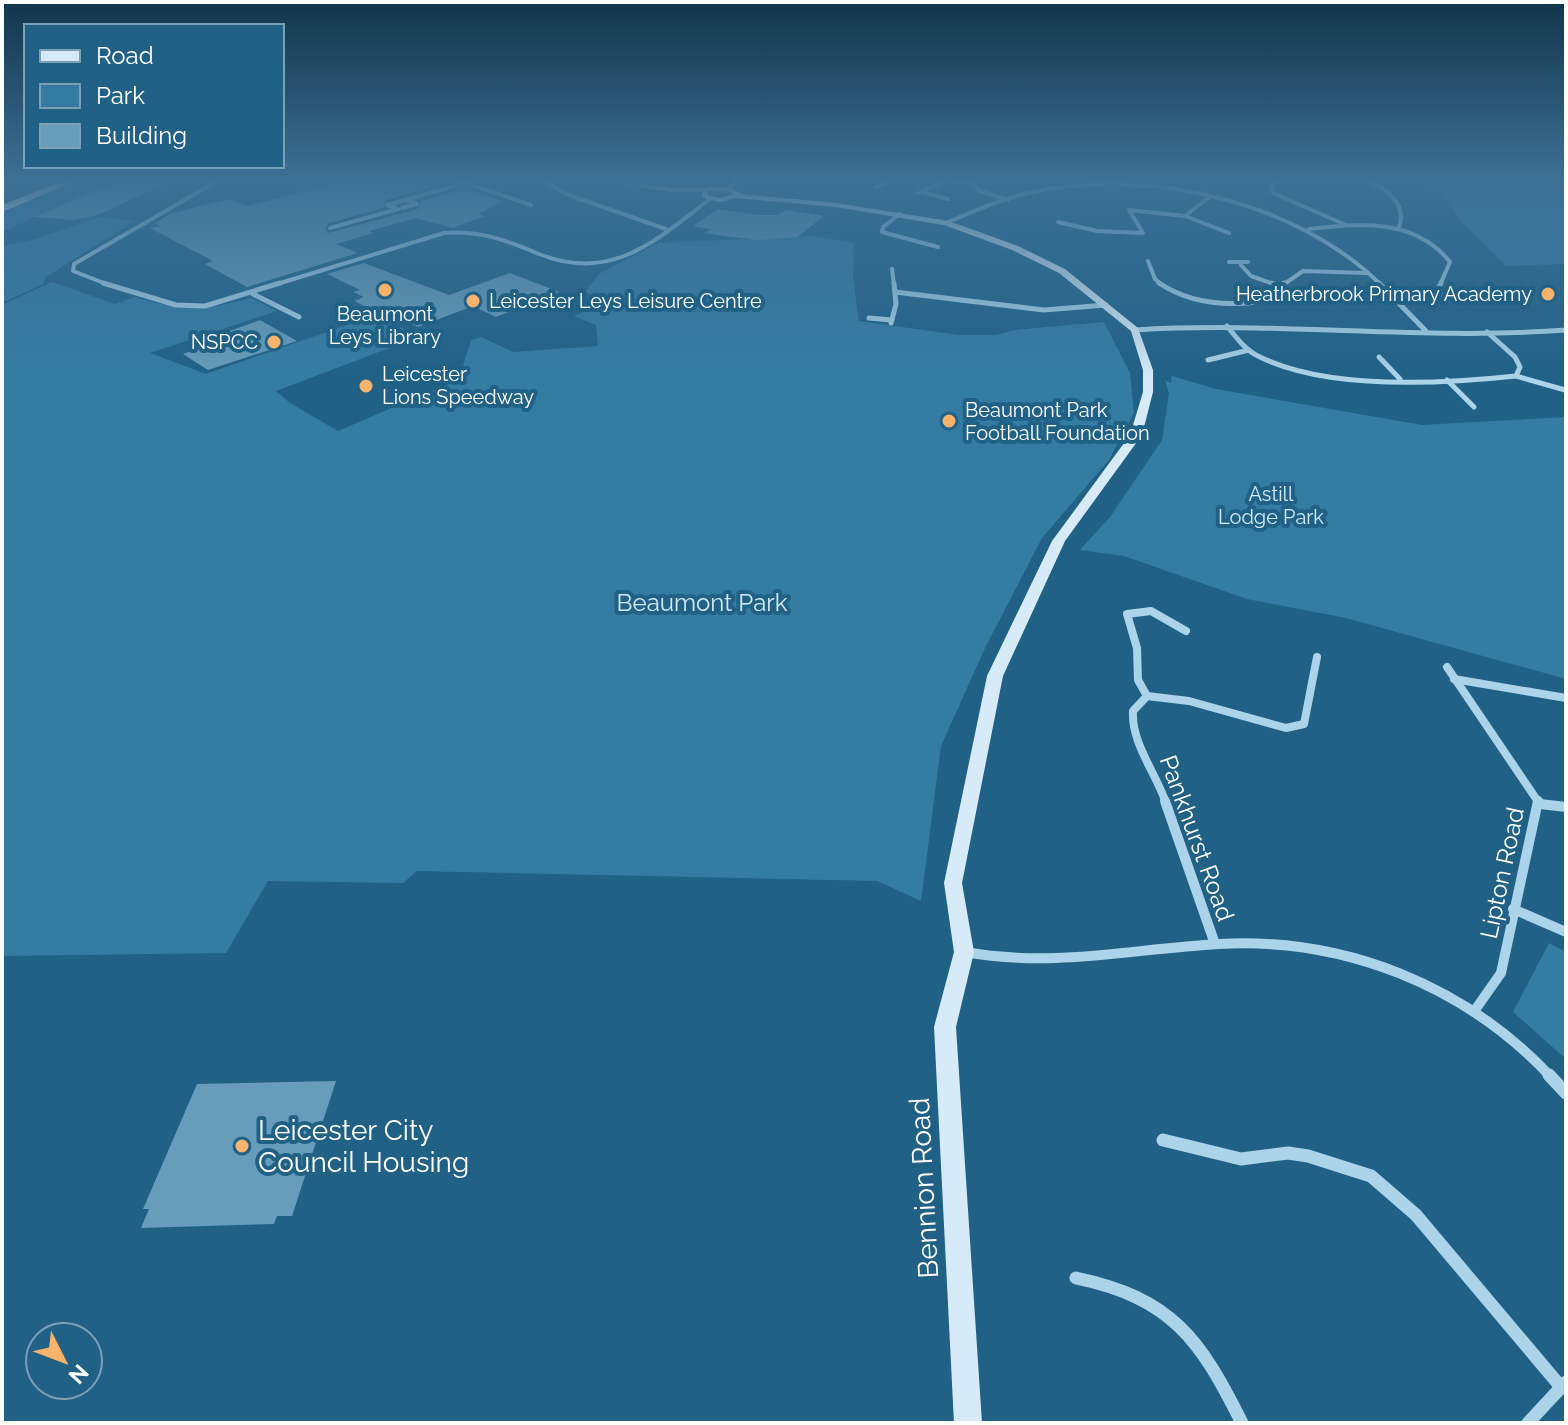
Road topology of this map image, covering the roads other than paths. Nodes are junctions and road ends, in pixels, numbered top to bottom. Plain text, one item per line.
1 (104, 246) edge
2 (407, 246) edge
3 (529, 246) edge
4 (635, 246) edge
5 (1011, 246) edge
6 (1337, 246) edge
7 (1436, 246) edge
8 (1148, 261) dead end
9 (1229, 262) dead end
10 (1248, 262) dead end
11 (1241, 265) junction
12 (892, 269) dead end
13 (1367, 273) junction
14 (1283, 287) junction
15 (895, 292) junction
16 (253, 294) junction
17 (1447, 301) dead end
18 (1106, 305) junction
19 (299, 317) dead end
20 (869, 318) dead end
21 (1227, 326) junction
22 (1135, 330) junction
23 (1566, 330) edge
24 (1426, 331) junction
25 (1486, 332) junction
26 (1249, 350) junction
27 (1379, 357) dead end
28 (1208, 360) dead end
29 (1516, 376) junction
30 (1400, 379) junction
31 (1447, 380) junction
32 (1565, 390) edge
33 (1474, 407) dead end
34 (1186, 631) dead end
35 (1317, 657) dead end
36 (1447, 667) dead end
37 (1454, 679) junction
38 (1147, 696) junction
39 (1566, 698) edge
40 (1540, 804) junction
41 (1566, 807) edge
42 (1513, 909) junction
43 (1566, 932) edge
44 (1215, 944) junction
45 (964, 952) junction
46 (1475, 1010) junction
47 (1566, 1093) edge
48 (1163, 1140) dead end
49 (1076, 1278) dead end
50 (1563, 1384) edge
51 (968, 1423) edge
52 (1242, 1423) edge
53 (1528, 1423) edge

1 - 16 street
2 - 16 street
3 - 4 street
5 - 18 street
6 - 13 street
7 - 17 street
8 - 14 street
9 - 11 street
10 - 11 street
11 - 14 street
12 - 15 street
13 - 14 street
13 - 24 street
15 - 18 street
15 - 20 street
16 - 19 street
18 - 22 street
21 - 22 street
21 - 24 street
21 - 26 street
22 - 45 street
23 - 25 street
24 - 25 street
25 - 29 street
26 - 28 street
26 - 30 street
27 - 30 street
29 - 31 street
29 - 32 street
30 - 31 street
31 - 33 street
34 - 38 street
35 - 38 street
36 - 37 street, Lipton Road
37 - 39 street
37 - 40 street, Lipton Road
38 - 44 street, Pankhurst Road
40 - 41 street
40 - 42 street, Lipton Road
42 - 43 street
42 - 46 street, Lipton Road
44 - 45 street
44 - 46 street
45 - 51 street, Bennion Road
46 - 47 street
48 - 50 street
49 - 52 street
50 - 53 street

